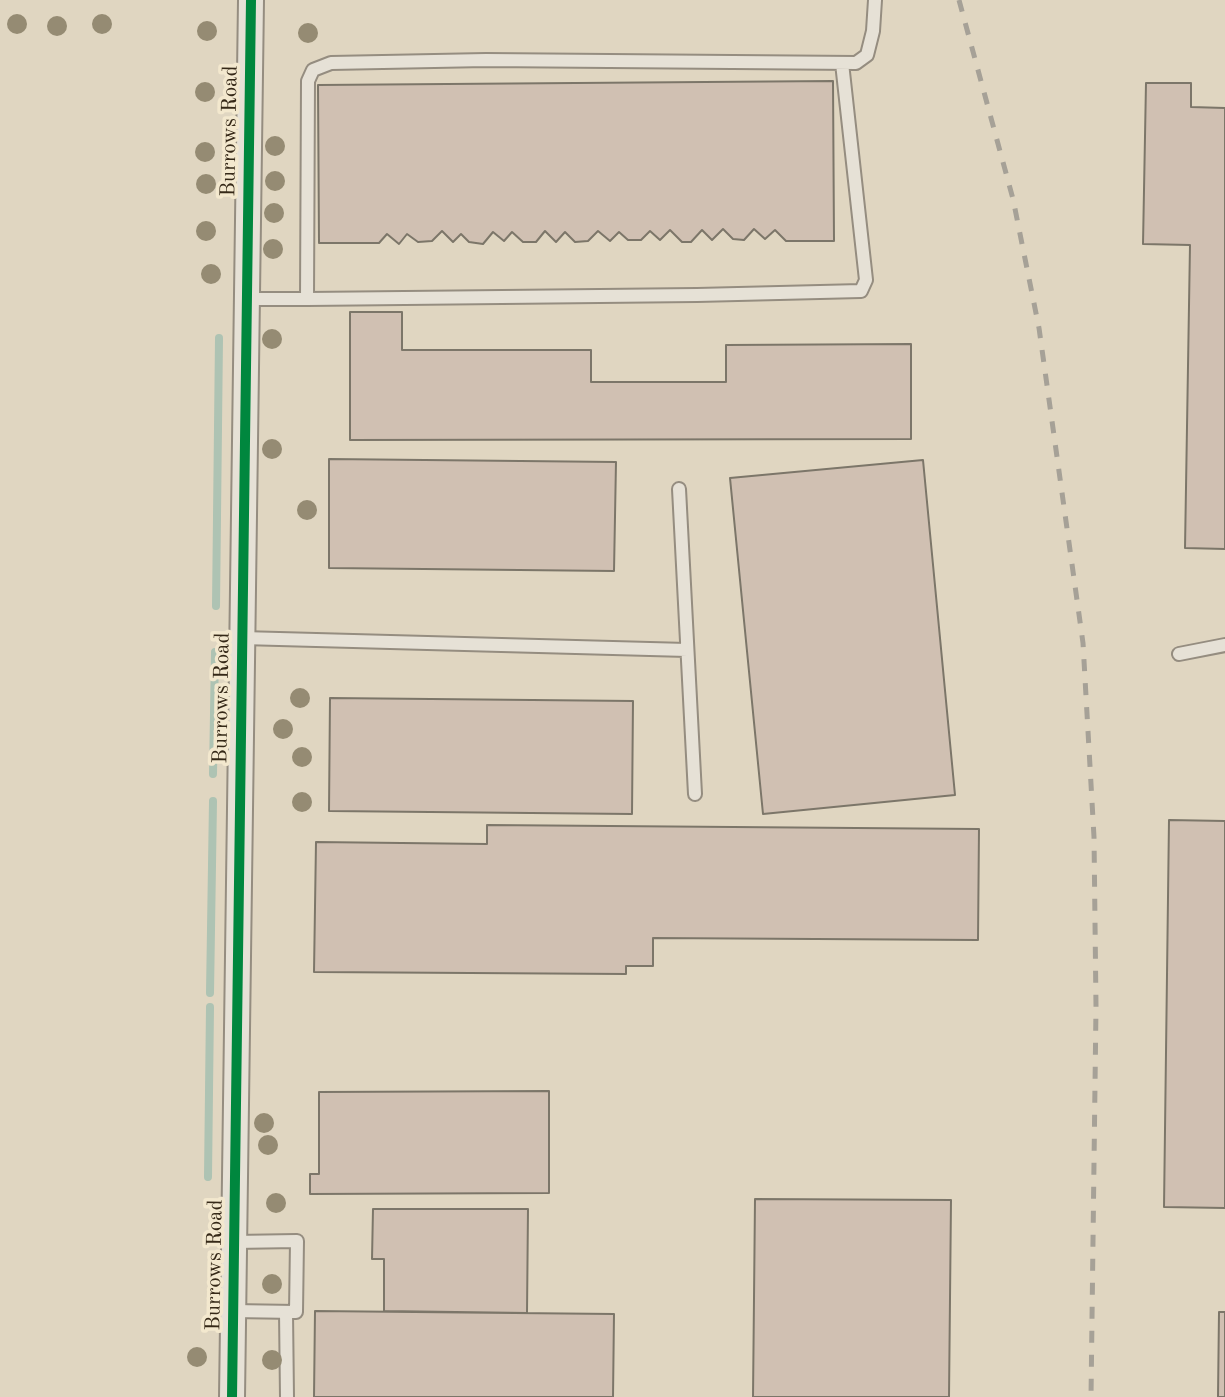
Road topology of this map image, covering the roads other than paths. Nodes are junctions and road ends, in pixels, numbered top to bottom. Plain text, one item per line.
1 (251, 0) edge
2 (875, 0) edge
3 (842, 63) junction
4 (247, 299) junction
5 (307, 299) junction
6 (679, 489) dead end
7 (242, 638) junction
8 (1225, 645) edge
9 (687, 650) junction
10 (1179, 654) dead end
11 (695, 794) dead end
12 (234, 1242) junction
13 (233, 1311) junction
14 (286, 1312) junction
15 (232, 1397) edge
16 (287, 1397) edge

1 - 4 street, Burrows Road
2 - 3 lane
3 - 5 lane
3 - 5 lane
4 - 5 lane
4 - 7 street, Burrows Road
6 - 9 lane
7 - 9 lane
7 - 12 street, Burrows Road
8 - 10 lane
9 - 11 lane
12 - 13 street, Burrows Road
12 - 14 lane
13 - 14 lane
13 - 15 street, Burrows Road
14 - 16 lane

